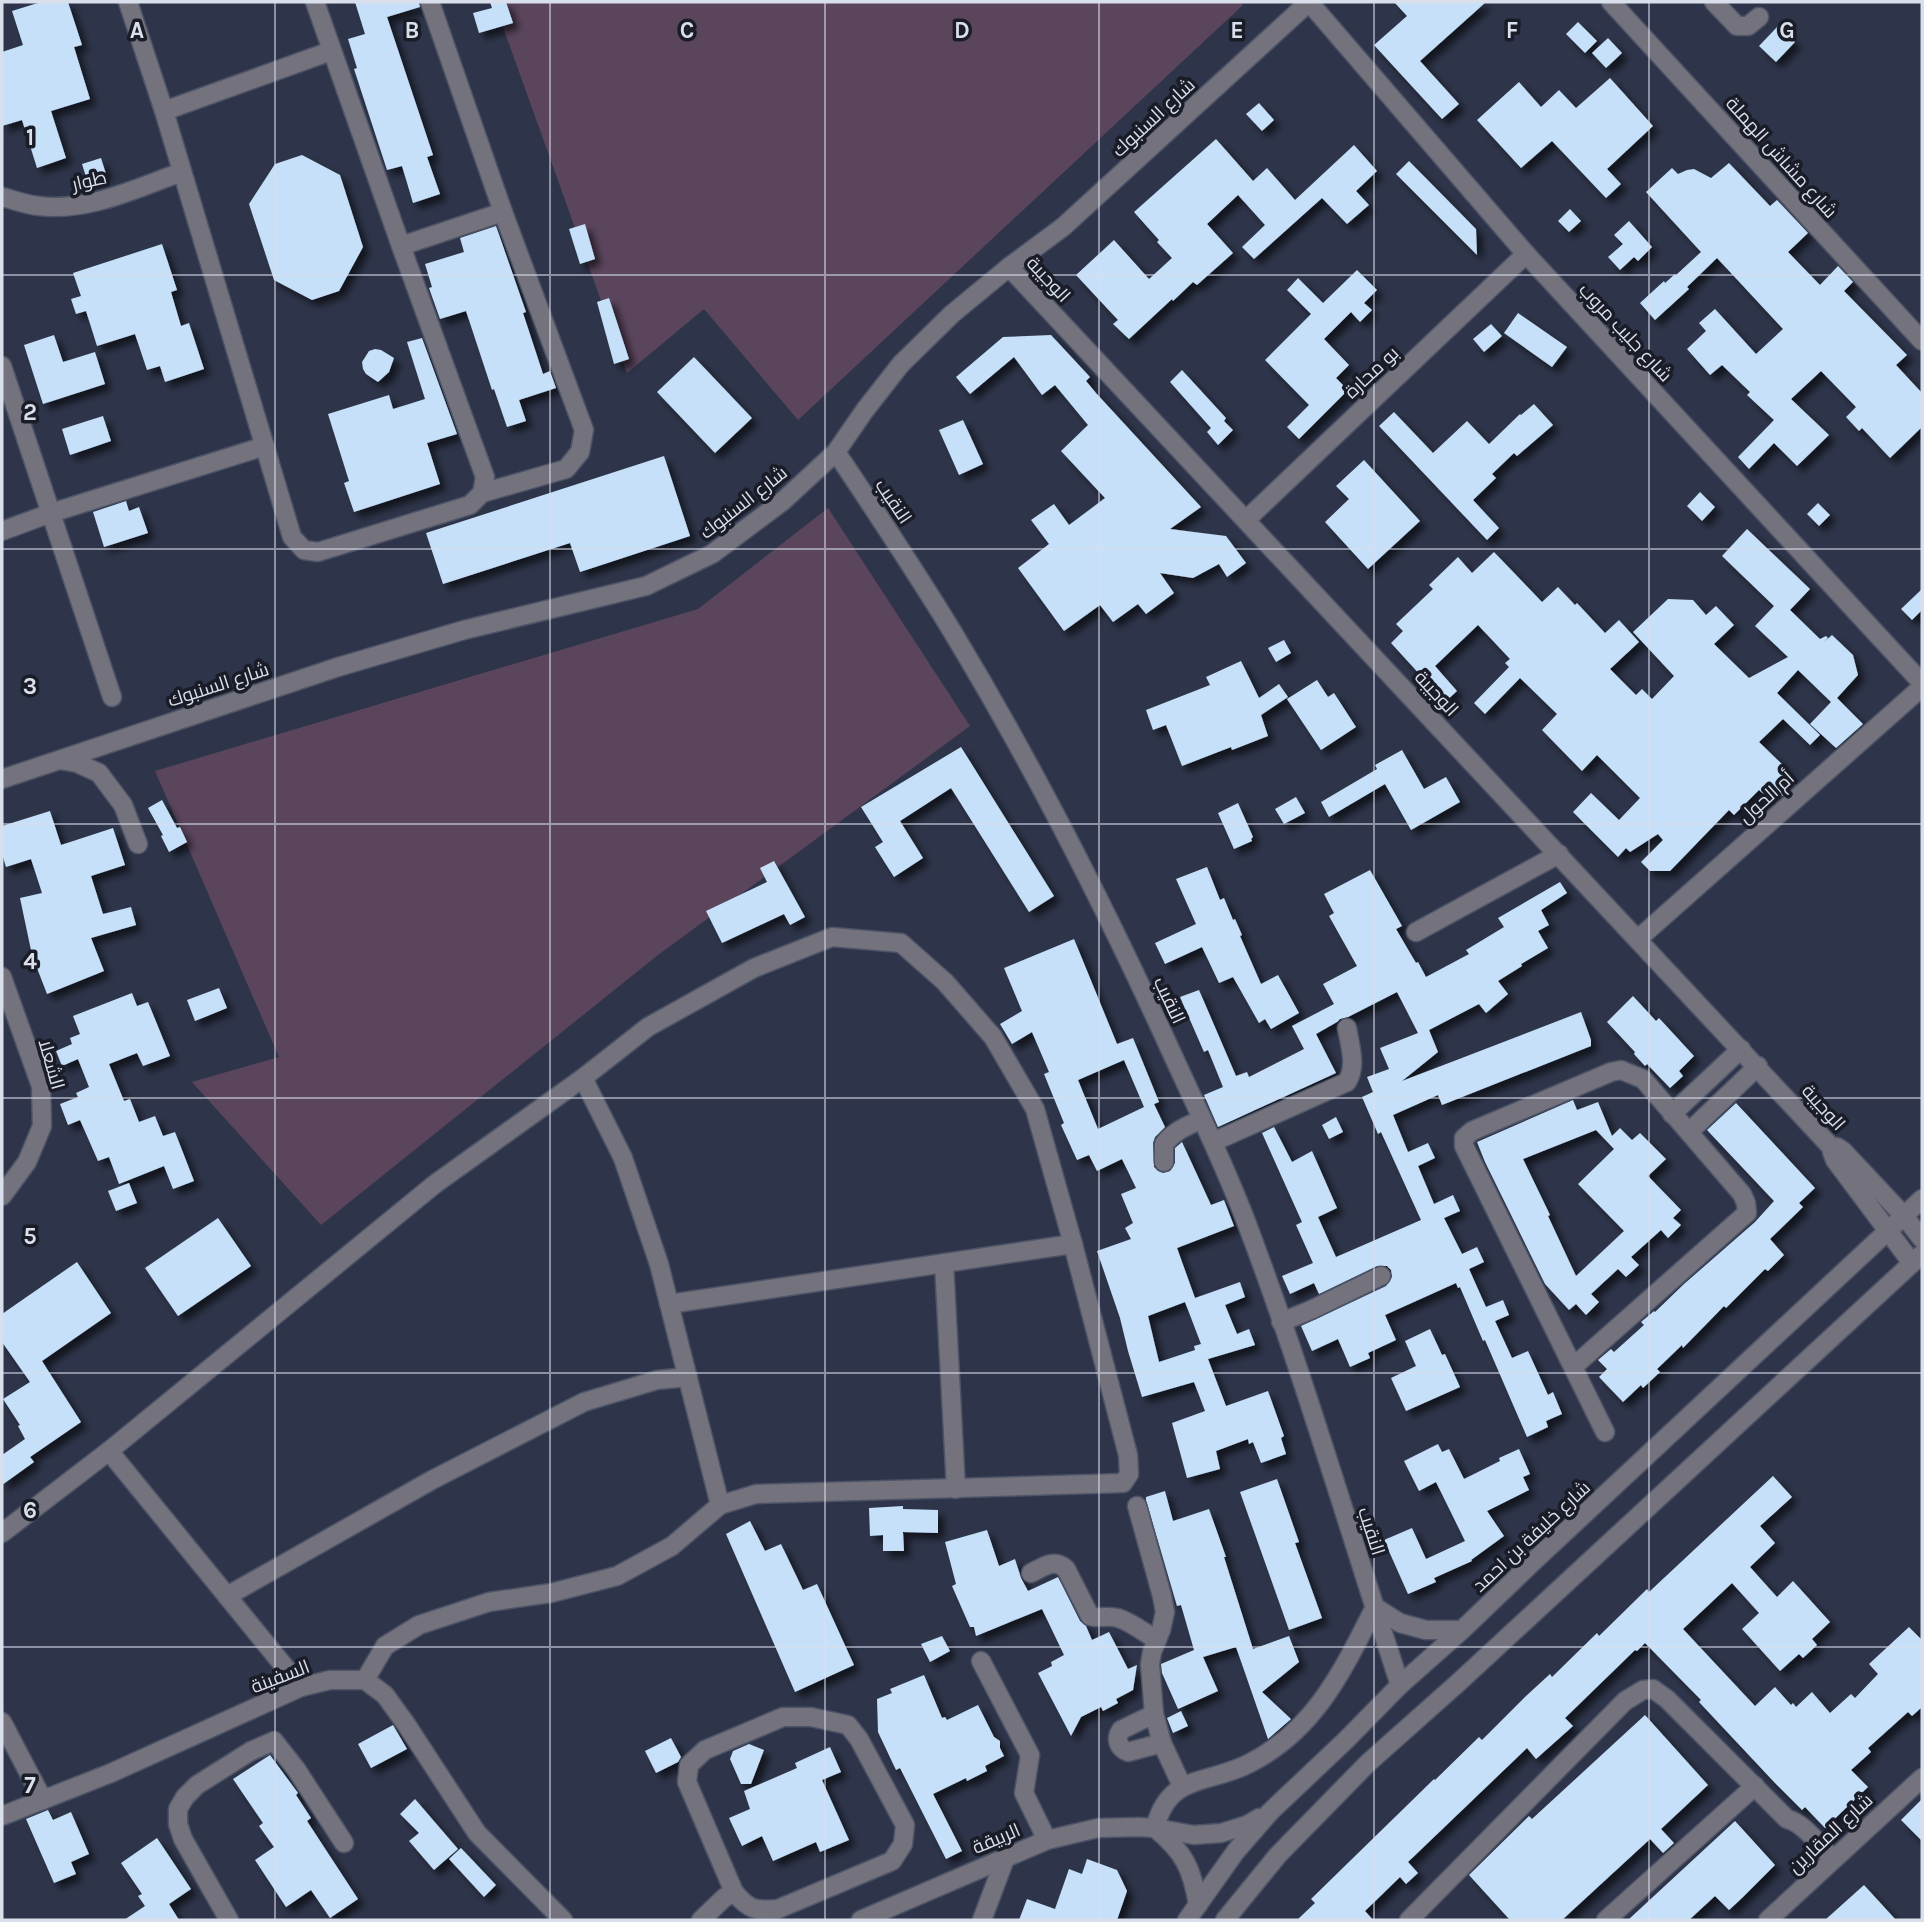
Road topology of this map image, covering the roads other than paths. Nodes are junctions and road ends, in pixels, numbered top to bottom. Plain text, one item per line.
1 (128, 2) edge
2 (315, 2) edge
3 (430, 2) edge
4 (1309, 2) edge
5 (1611, 2) edge
6 (1714, 2) edge
7 (1759, 17) dead end
8 (331, 51) junction
9 (164, 111) junction
10 (182, 172) junction
11 (2, 197) edge
12 (503, 212) junction
13 (401, 246) junction
14 (1526, 254) junction
15 (1009, 267) junction
16 (1922, 341) edge
17 (2, 366) edge
18 (265, 446) junction
19 (835, 452) junction
20 (482, 493) junction
21 (51, 513) junction
22 (1246, 520) junction
23 (2, 531) edge
24 (1922, 685) edge
25 (112, 697) dead end
26 (56, 760) junction
27 (2, 779) edge
28 (138, 844) dead end
29 (1559, 854) junction
30 (1416, 932) dead end
31 (1638, 939) junction
32 (2, 977) edge
33 (1347, 1028) dead end
34 (1741, 1049) junction
35 (1758, 1066) junction
36 (583, 1078) junction
37 (1672, 1114) junction
38 (1202, 1119) junction
39 (1689, 1132) junction
40 (1213, 1142) junction
41 (1833, 1149) junction
42 (1164, 1162) dead end
43 (2, 1196) edge
44 (1922, 1199) edge
45 (1903, 1216) junction
46 (1888, 1231) junction
47 (1922, 1239) edge
48 (1073, 1244) junction
49 (1917, 1258) edge
50 (944, 1263) junction
51 (1381, 1276) dead end
52 (669, 1304) junction
53 (1281, 1322) junction
54 (1573, 1367) junction
55 (688, 1377) junction
56 (1605, 1432) dead end
57 (109, 1451) junction
58 (956, 1489) junction
59 (720, 1505) junction
60 (1137, 1506) dead end
61 (2, 1534) edge
62 (1031, 1573) dead end
63 (227, 1596) junction
64 (1376, 1607) junction
65 (1462, 1630) junction
66 (1157, 1640) junction
67 (981, 1661) dead end
68 (365, 1680) junction
69 (1400, 1685) junction
70 (301, 1687) junction
71 (1154, 1714) junction
72 (2, 1722) edge
73 (1162, 1743) junction
74 (1922, 1778) edge
75 (1182, 1786) junction
76 (1755, 1786) junction
77 (43, 1800) junction
78 (1270, 1812) junction
79 (2, 1816) edge
80 (1155, 1828) junction
81 (1047, 1840) junction
82 (344, 1843) dead end
83 (1006, 1856) junction
84 (1827, 1864) junction
85 (734, 1892) junction
86 (1198, 1905) junction
87 (229, 1920) edge
88 (563, 1920) edge
89 (701, 1920) edge
90 (861, 1920) edge
91 (982, 1920) edge
92 (1187, 1920) edge
93 (1225, 1920) edge
94 (1409, 1920) edge
95 (1606, 1920) edge
96 (1768, 1920) edge

1 - 9 street
2 - 8 street
3 - 12 street
4 - 14 street, شارع جليب مروب
4 - 15 street, شارع السنبوك
5 - 16 street, شارع مشاش الهملة
6 - 7 street
8 - 9 street
8 - 13 street
9 - 10 street
10 - 11 street, طوار
10 - 18 street
12 - 13 street
12 - 20 street
13 - 20 street
14 - 22 street, بو محارة
14 - 24 street, شارع جليب مروب
15 - 19 street, شارع السنبوك
15 - 22 street, الوجيبة
17 - 21 street
18 - 20 street
18 - 21 street
19 - 26 street, شارع السنبوك
19 - 38 street, النقيب
21 - 23 street
21 - 25 street
22 - 29 street, الوجيبة
24 - 31 street, أم الحول
26 - 27 street, شارع السنبوك
26 - 28 street
29 - 30 street
29 - 31 street, الوجيبة
31 - 34 street, الوجيبة
32 - 43 street, الشعلا
33 - 40 street
34 - 35 street, الوجيبة
34 - 37 street
35 - 39 street
35 - 41 street, الوجيبة
36 - 48 street
36 - 52 street
36 - 57 street
37 - 39 street
37 - 54 street
38 - 40 street, النقيب
38 - 42 street
39 - 54 street
40 - 53 street, النقيب
41 - 45 street
41 - 46 street
44 - 45 street, شارع خليفة بن احمد
45 - 46 street, شارع خليفة بن احمد
45 - 47 street
46 - 49 street
46 - 65 street, شارع خليفة بن احمد
48 - 50 street
48 - 58 street
49 - 93 street
50 - 52 street
50 - 58 street
51 - 53 street
52 - 55 street
53 - 64 street, النقيب
54 - 56 street
55 - 59 street
55 - 63 street
57 - 61 street
57 - 63 street
58 - 59 street
59 - 68 street
60 - 66 street
62 - 66 street
63 - 70 street
64 - 65 street
64 - 69 street, النقيب
64 - 75 street
65 - 69 street, شارع خليفة بن احمد
66 - 71 street
67 - 81 street
68 - 70 street, السفينة
68 - 88 street
69 - 78 street, شارع خليفة بن احمد
70 - 77 street, السفينة
71 - 73 street
71 - 73 street
72 - 77 street
73 - 75 street
74 - 84 street, شارع المقارين
75 - 80 street
76 - 84 street
76 - 94 street
76 - 95 street
77 - 79 street, السفينة
78 - 80 street, الربيقة
78 - 86 street, شارع خليفة بن احمد
80 - 81 street, الربيقة
80 - 86 street
81 - 83 street, الربيقة
82 - 87 street
83 - 90 street, الربيقة
83 - 91 street
84 - 96 street, شارع المقارين
85 - 85 street
85 - 89 street
86 - 92 street, شارع خليفة بن احمد

